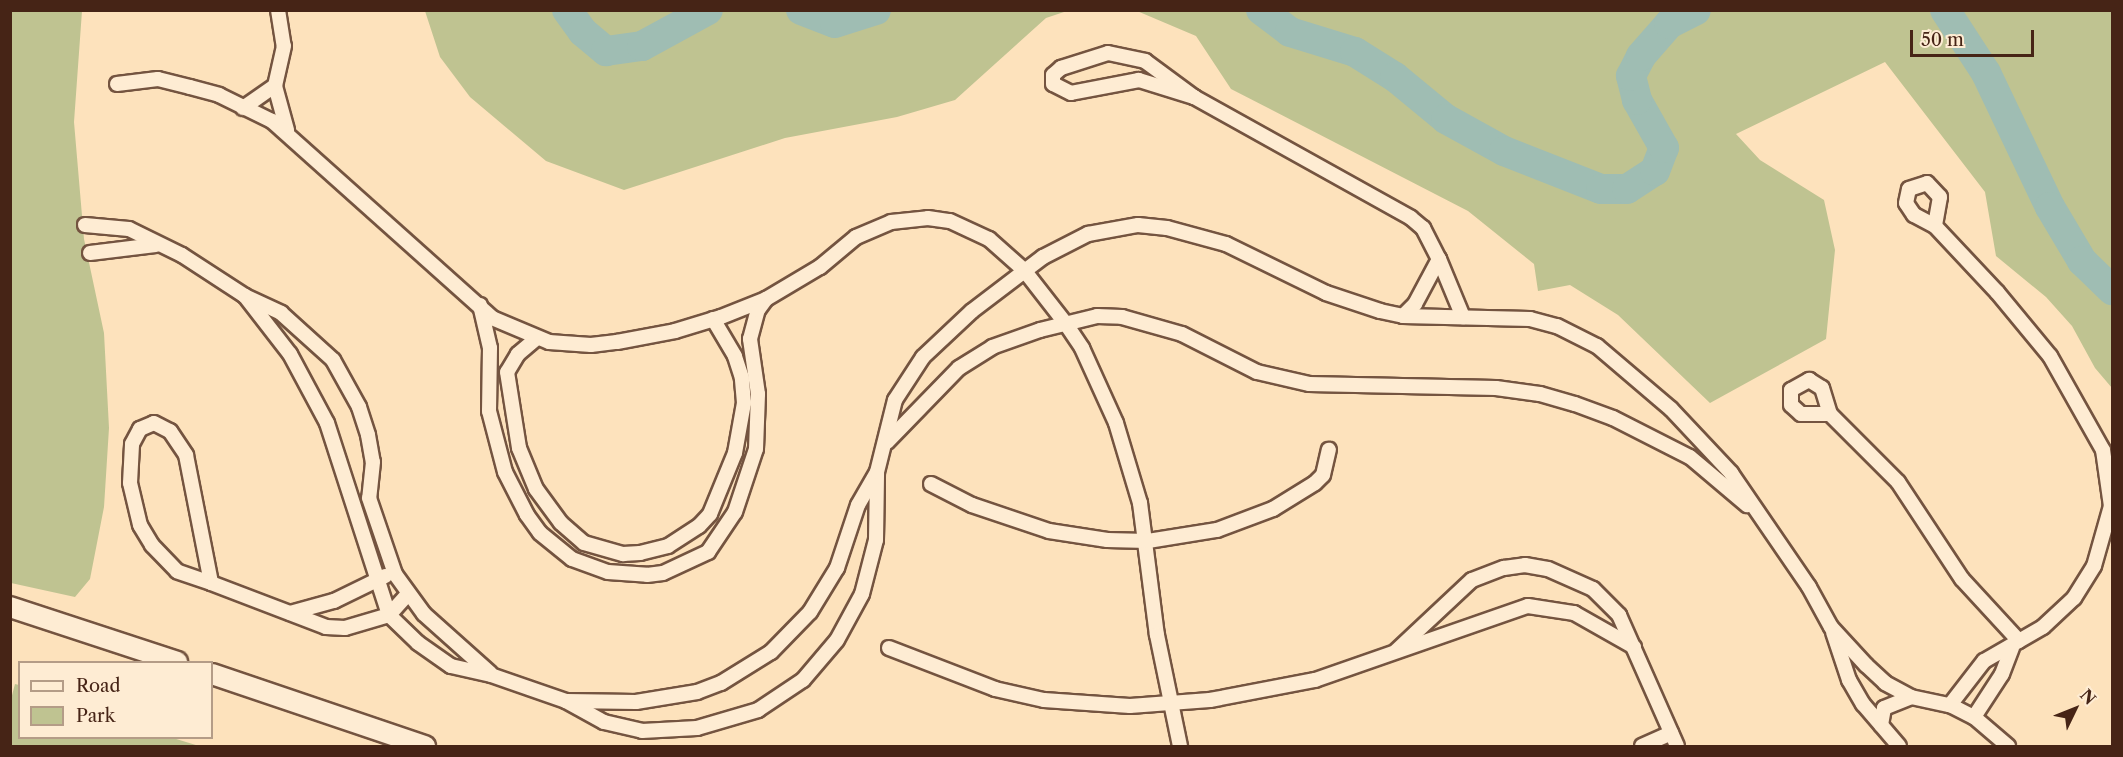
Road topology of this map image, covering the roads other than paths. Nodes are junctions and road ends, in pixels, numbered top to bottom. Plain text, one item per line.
1 (278, 10) edge
2 (117, 84) dead end
3 (275, 86) junction
4 (1194, 97) junction
5 (243, 108) junction
6 (288, 132) junction
7 (85, 225) dead end
8 (1935, 226) dead end
9 (156, 245) junction
10 (90, 253) dead end
11 (1439, 259) junction
12 (1023, 270) junction
13 (245, 296) junction
14 (766, 299) junction
15 (479, 303) junction
16 (1404, 316) junction
17 (1463, 317) junction
18 (713, 319) junction
19 (1066, 324) junction
20 (537, 338) junction
21 (1830, 414) dead end
22 (887, 442) junction
23 (1329, 450) dead end
24 (877, 472) junction
25 (931, 484) dead end
26 (1761, 516) junction
27 (1148, 541) junction
28 (598, 549) junction
29 (590, 568) junction
30 (395, 574) junction
31 (377, 578) junction
32 (211, 583) junction
33 (408, 594) junction
34 (10, 607) edge
35 (290, 613) junction
36 (389, 615) junction
37 (1831, 627) junction
38 (2016, 644) junction
39 (1634, 647) junction
40 (889, 648) dead end
41 (1393, 655) junction
42 (171, 661) edge
43 (213, 674) edge
44 (491, 675) junction
45 (1911, 697) junction
46 (566, 701) junction
47 (1170, 704) junction
48 (1950, 705) junction
49 (1974, 717) junction
50 (1881, 725) junction
51 (1671, 733) junction
52 (425, 747) edge
53 (1180, 747) edge
54 (1642, 747) edge
55 (1677, 747) edge
56 (1899, 747) edge
57 (2008, 747) edge

1 - 3 street
2 - 5 street
3 - 5 street
3 - 6 street
4 - 4 street
4 - 11 street
5 - 6 street
6 - 15 street
7 - 9 street
8 - 38 street
9 - 10 street
9 - 13 street
11 - 16 street
11 - 17 street
12 - 14 street
12 - 16 street
12 - 19 street
12 - 22 street
13 - 30 street
13 - 31 street
14 - 18 street
14 - 29 street
15 - 20 street
15 - 29 street
16 - 17 street
17 - 26 street
18 - 20 street
18 - 28 street
19 - 22 street
19 - 26 street
19 - 27 street
20 - 28 street
21 - 38 street
22 - 24 street
23 - 27 street
24 - 46 street
24 - 46 street
25 - 27 street
26 - 37 street
27 - 47 street
28 - 29 street
30 - 31 street
30 - 33 street
31 - 35 street
31 - 36 street
32 - 32 street
32 - 35 street
33 - 36 street
33 - 44 street
34 - 42 main road
35 - 36 street
36 - 44 street
37 - 45 street
37 - 50 street
38 - 48 street
38 - 49 street
39 - 41 street
39 - 41 street
39 - 51 street
40 - 47 street
41 - 47 street
43 - 52 main road
44 - 46 street
45 - 48 street
45 - 50 street
47 - 53 street
48 - 49 street
49 - 57 street
50 - 56 street
51 - 54 street
51 - 55 street

